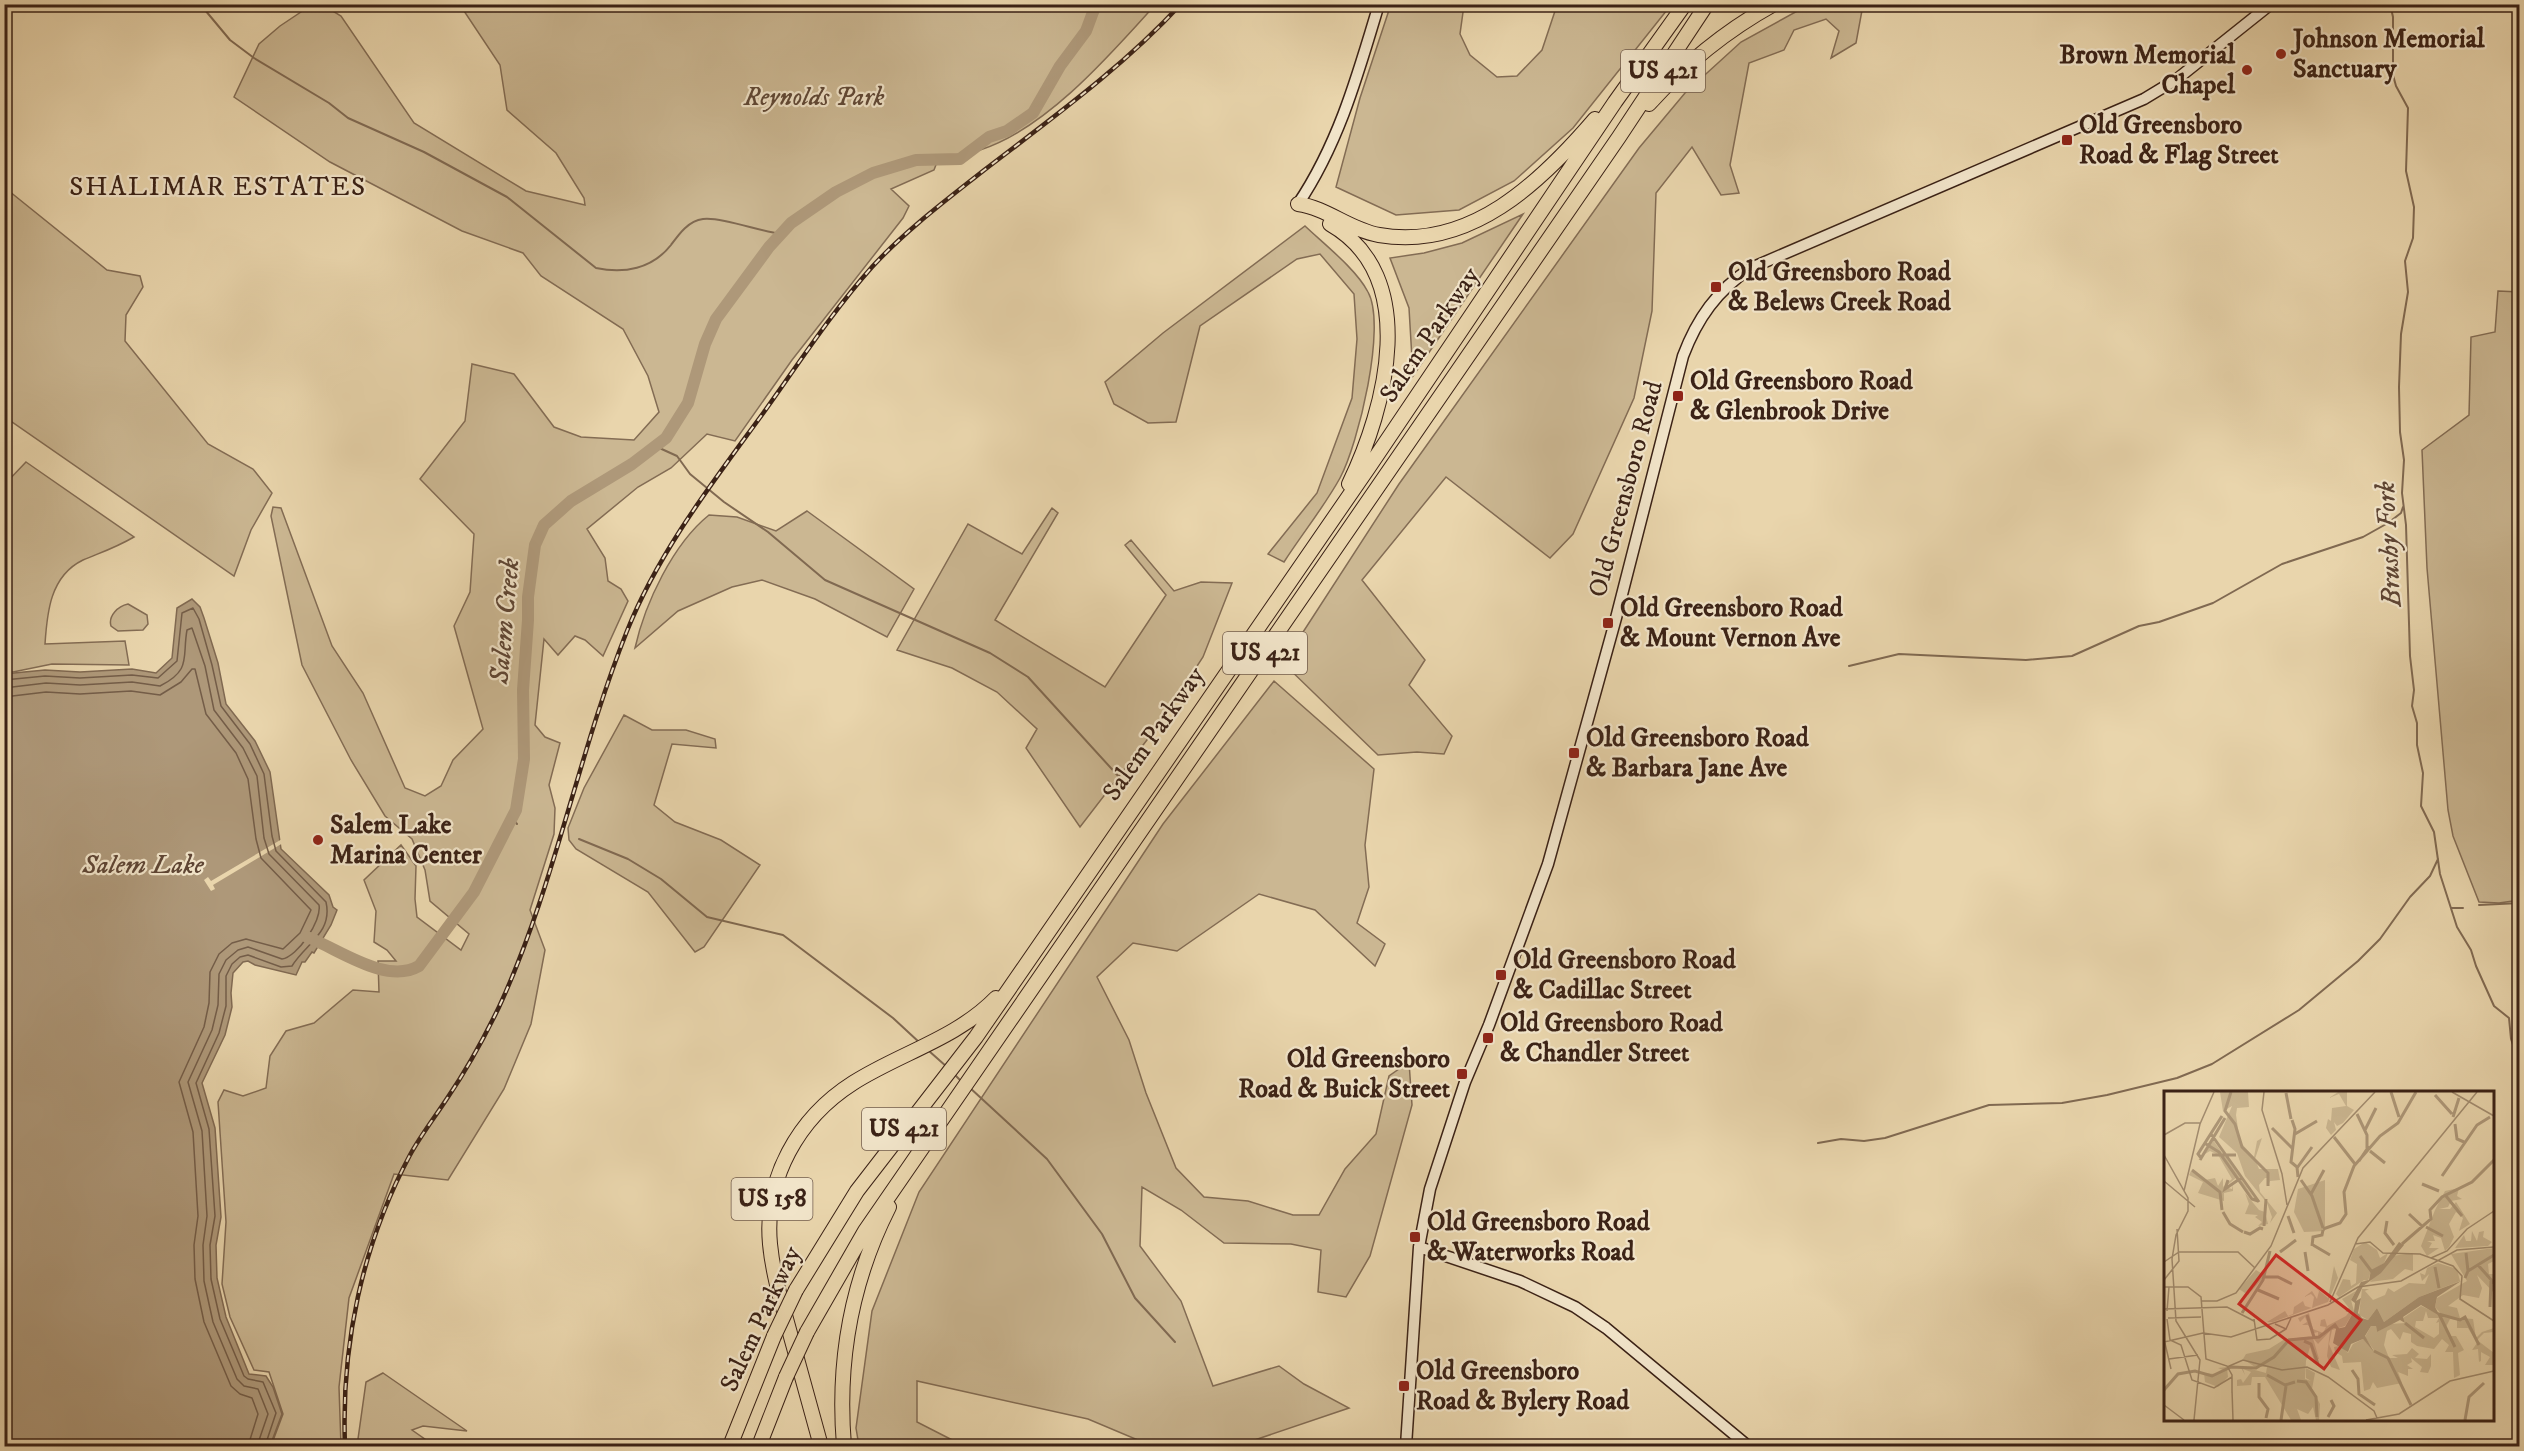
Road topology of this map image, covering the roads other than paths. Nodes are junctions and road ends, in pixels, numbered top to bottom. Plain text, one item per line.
1 (1379, 4) edge
2 (1686, 4) edge
3 (1707, 4) edge
4 (1774, 4) edge
5 (2271, 4) edge
6 (1643, 63) junction
7 (1619, 137) junction
8 (1298, 204) junction
9 (1330, 521) junction
10 (1019, 972) junction
11 (910, 1168) junction
12 (1419, 1246) junction
13 (730, 1446) edge
14 (759, 1446) edge
15 (821, 1446) edge
16 (843, 1446) edge
17 (1406, 1446) edge
18 (1748, 1446) edge

1 - 8 street
2 - 6 highway, Salem Parkway / US 421
3 - 7 highway, Salem Parkway / US 421
4 - 7 highway
5 - 12 street, Old Greensboro Road
6 - 8 highway
6 - 9 highway, Salem Parkway / US 421
7 - 11 highway, Salem Parkway / US 421
8 - 9 highway
9 - 10 highway, Salem Parkway / US 421
10 - 13 highway, Salem Parkway / US 421, bridge
10 - 15 highway, US 158
11 - 14 highway, Salem Parkway / US 421, bridge
11 - 16 highway
12 - 17 street, Old Greensboro Road
12 - 18 street

